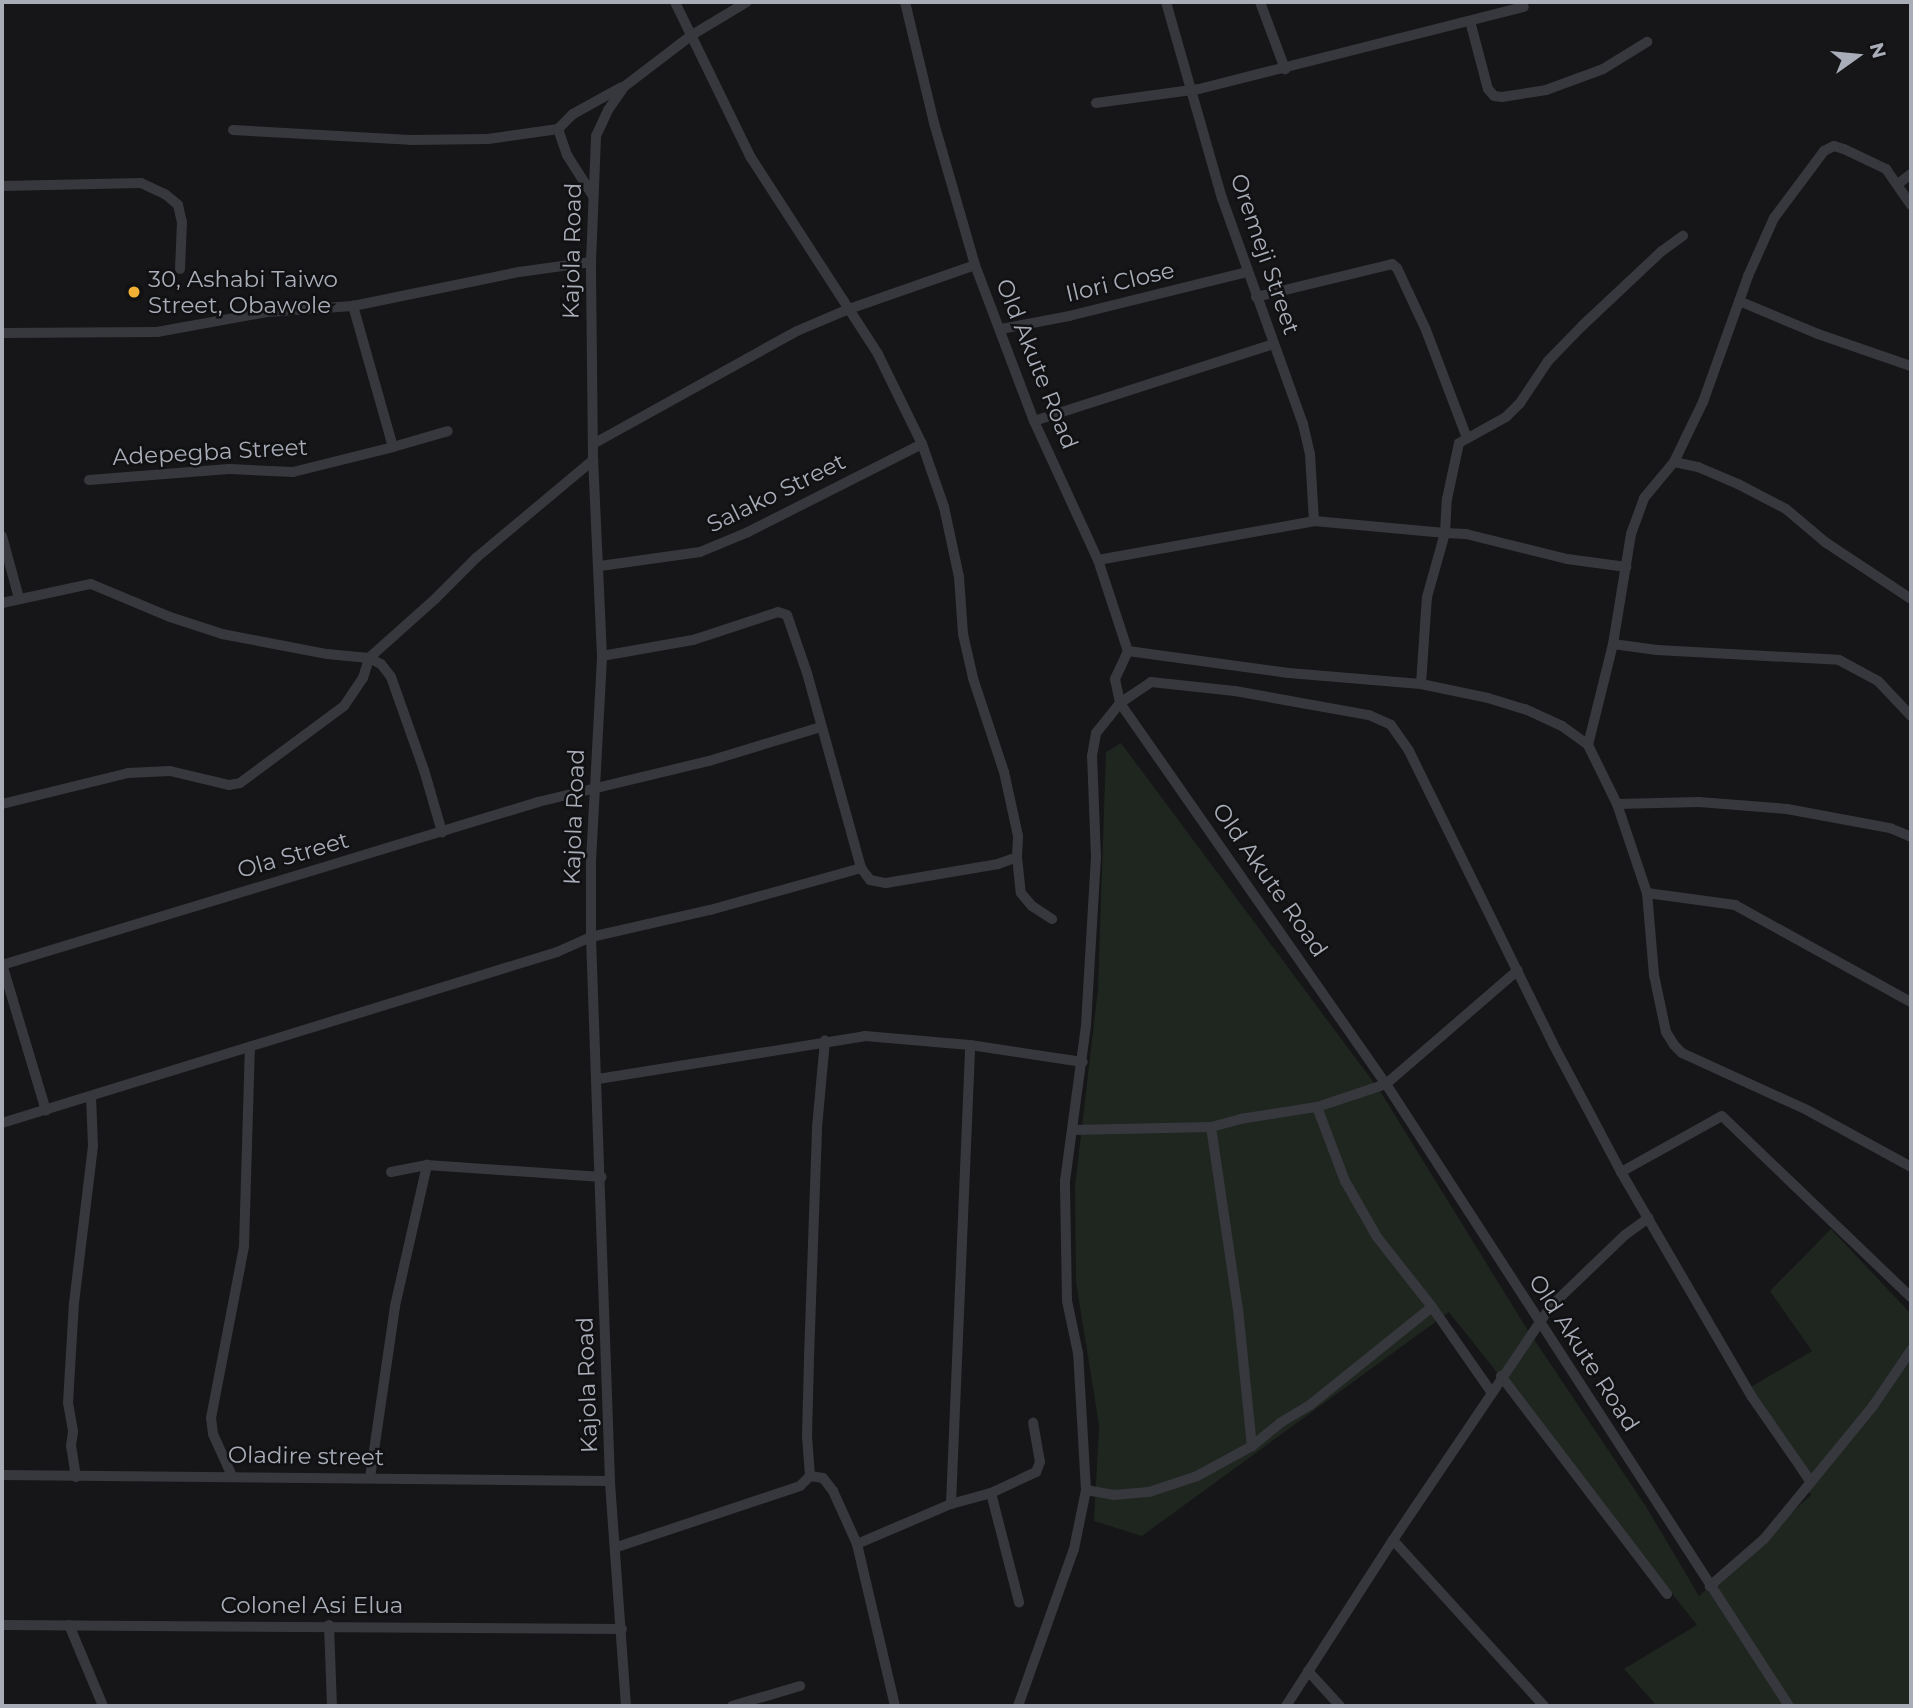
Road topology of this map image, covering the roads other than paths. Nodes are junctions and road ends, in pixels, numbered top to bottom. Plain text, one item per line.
1 (675, 2) edge
2 (746, 2) edge
3 (905, 2) edge
4 (1166, 2) edge
5 (1260, 2) edge
6 (1524, 7) dead end
7 (1470, 22) junction
8 (692, 35) junction
9 (1647, 42) dead end
10 (1285, 69) junction
11 (625, 86) junction
12 (1189, 90) junction
13 (1096, 103) dead end
14 (558, 129) junction
15 (233, 130) dead end
16 (1911, 174) edge
17 (1898, 184) junction
18 (2, 186) edge
19 (593, 196) junction
20 (1911, 205) edge
21 (1683, 236) dead end
22 (591, 262) junction
23 (975, 265) junction
24 (180, 269) dead end
25 (1247, 272) junction
26 (1256, 297) junction
27 (1739, 301) junction
28 (353, 306) junction
29 (849, 309) junction
30 (1000, 328) junction
31 (2, 333) edge
32 (1274, 344) junction
33 (1911, 366) edge
34 (1034, 421) junction
35 (448, 431) dead end
36 (1466, 438) junction
37 (593, 444) junction
38 (922, 444) junction
39 (393, 447) junction
40 (593, 460) junction
41 (1674, 462) junction
42 (89, 480) dead end
43 (1314, 521) junction
44 (1445, 534) junction
45 (2, 536) edge
46 (1098, 561) junction
47 (600, 566) junction
48 (1626, 567) junction
49 (19, 598) junction
50 (1911, 599) edge
51 (2, 603) edge
52 (1613, 644) junction
53 (1128, 651) junction
54 (602, 656) junction
55 (369, 658) junction
56 (1421, 684) junction
57 (1120, 703) junction
58 (1911, 716) edge
59 (821, 727) junction
60 (1588, 745) junction
61 (596, 786) junction
62 (2, 804) edge
63 (1617, 804) junction
64 (442, 832) junction
65 (1911, 837) edge
66 (1017, 857) junction
67 (861, 868) junction
68 (1647, 893) junction
69 (1052, 919) dead end
70 (591, 937) junction
71 (2, 964) edge
72 (1518, 970) junction
73 (1911, 1002) edge
74 (825, 1040) junction
75 (970, 1045) junction
76 (250, 1047) junction
77 (1083, 1062) junction
78 (598, 1079) junction
79 (1386, 1084) junction
80 (91, 1097) junction
81 (1317, 1107) junction
82 (46, 1111) junction
83 (2, 1123) edge
84 (1211, 1127) junction
85 (1072, 1130) junction
86 (428, 1165) junction
87 (1911, 1167) edge
88 (391, 1172) dead end
89 (1621, 1172) junction
90 (602, 1177) junction
91 (1648, 1218) junction
92 (1911, 1297) edge
93 (1432, 1307) junction
94 (1540, 1323) junction
95 (1911, 1350) edge
96 (1502, 1376) junction
97 (1492, 1393) junction
98 (1033, 1423) dead end
99 (1252, 1446) junction
100 (2, 1475) edge
101 (232, 1476) junction
102 (810, 1476) junction
103 (76, 1478) junction
104 (370, 1478) junction
105 (610, 1481) junction
106 (1811, 1482) junction
107 (1086, 1490) junction
108 (991, 1493) junction
109 (951, 1504) junction
110 (1393, 1540) junction
111 (857, 1544) junction
112 (617, 1547) junction
113 (1710, 1586) junction
114 (1667, 1594) dead end
115 (1019, 1602) dead end
116 (2, 1625) edge
117 (69, 1625) junction
118 (329, 1625) junction
119 (622, 1629) junction
120 (1308, 1671) junction
121 (800, 1686) dead end
122 (103, 1706) edge
123 (332, 1706) edge
124 (626, 1706) edge
125 (732, 1706) edge
126 (895, 1706) edge
127 (1018, 1706) edge
128 (1286, 1706) edge
129 (1340, 1706) edge
130 (1544, 1706) edge
131 (1789, 1706) edge

1 - 8 street
2 - 8 street, Kajola Road
3 - 23 street, Old Akute Road
4 - 12 street, Oremeji Street
5 - 10 street
6 - 7 street
7 - 9 street
7 - 10 street
8 - 11 street, Kajola Road
8 - 29 street
10 - 12 street
11 - 14 street
11 - 19 street, Kajola Road
12 - 13 street
12 - 25 street, Oremeji Street
14 - 15 street
14 - 19 street
16 - 17 street
17 - 20 street
17 - 27 street
18 - 24 street
19 - 22 street, Kajola Road
21 - 36 street
22 - 28 street
22 - 37 street, Kajola Road
23 - 29 street
23 - 30 street, Old Akute Road
25 - 26 street, Oremeji Street
25 - 30 street, Ilori Close
26 - 32 street, Oremeji Street
26 - 36 street
27 - 33 street
27 - 41 street
28 - 31 street
28 - 39 street
29 - 37 street
29 - 38 street
30 - 34 street, Old Akute Road
32 - 34 street
32 - 43 street, Oremeji Street
34 - 46 street, Old Akute Road
35 - 39 street, Adepegba Street
36 - 44 street
37 - 40 street, Kajola Road
38 - 47 street, Salako Street
38 - 66 street
39 - 42 street, Adepegba Street
40 - 47 street, Kajola Road
40 - 55 street
41 - 48 street
41 - 50 street
43 - 44 street
43 - 46 street
44 - 48 street
44 - 56 street
45 - 49 street
46 - 53 street, Old Akute Road
47 - 54 street, Kajola Road
48 - 52 street
49 - 51 street
49 - 55 street
52 - 58 street
52 - 60 street
53 - 56 street
53 - 57 street
54 - 59 street
54 - 61 street, Kajola Road
55 - 62 street
55 - 64 street
56 - 60 street
57 - 72 street
57 - 77 street
57 - 79 street, Old Akute Road
59 - 61 street, Ola Street
59 - 67 street
60 - 63 street
61 - 64 street, Ola Street
61 - 70 street, Kajola Road
63 - 65 street
63 - 68 street
64 - 71 street, Ola Street
66 - 67 street
66 - 69 street
67 - 70 street
68 - 73 street
68 - 87 street
70 - 76 street
70 - 78 street, Kajola Road
71 - 82 street
72 - 79 street
72 - 89 street
74 - 75 street
74 - 78 street
74 - 102 street
75 - 77 street
75 - 109 street
76 - 80 street
76 - 101 street
77 - 85 street
78 - 90 street, Kajola Road
79 - 81 street
79 - 94 street, Old Akute Road
80 - 82 street
80 - 103 street
81 - 84 street
81 - 93 street
82 - 83 street
84 - 85 street
84 - 99 street
85 - 107 street
86 - 88 street
86 - 90 street
86 - 104 street
89 - 91 street
89 - 92 street
90 - 105 street, Kajola Road
91 - 94 street
91 - 106 street
93 - 97 street
93 - 99 street
94 - 96 street
94 - 113 street, Old Akute Road
95 - 106 street
96 - 97 street
96 - 114 street
97 - 110 street
98 - 108 street
99 - 107 street
100 - 103 street, Oladire street
101 - 103 street, Oladire street
101 - 104 street, Oladire street
102 - 111 street
102 - 112 street
104 - 105 street, Oladire street
105 - 112 street, Kajola Road
106 - 113 street
107 - 127 street
108 - 109 street
108 - 115 street
109 - 111 street
110 - 120 street
110 - 130 street
111 - 126 street
112 - 119 street, Kajola Road
113 - 131 street, Old Akute Road
116 - 117 street, Colonel Asi Elua
117 - 118 street, Colonel Asi Elua
117 - 122 street
118 - 119 street, Colonel Asi Elua
118 - 123 street
119 - 124 street, Kajola Road
120 - 128 street
120 - 129 street
121 - 125 street

